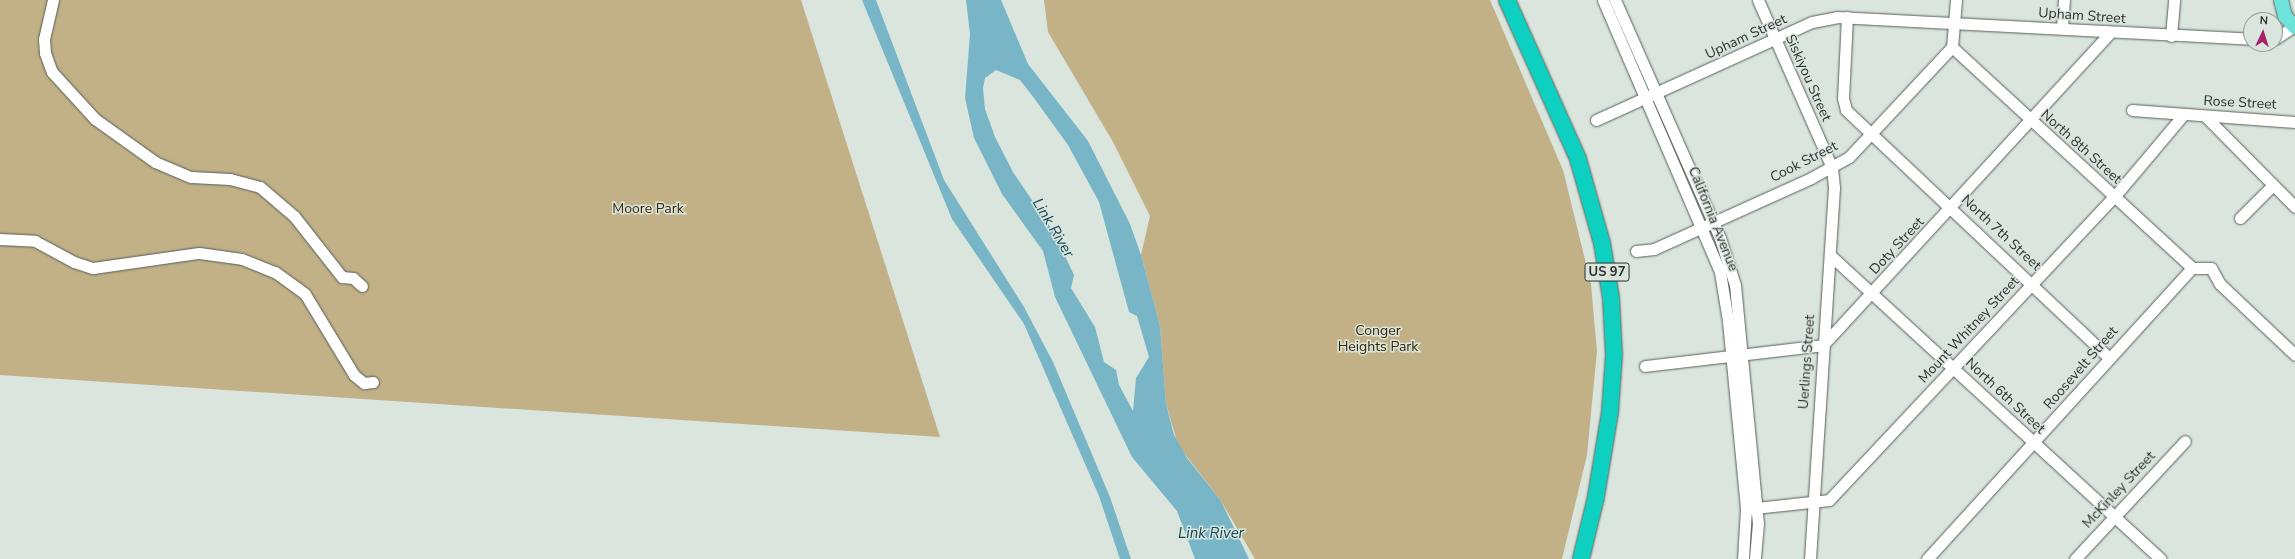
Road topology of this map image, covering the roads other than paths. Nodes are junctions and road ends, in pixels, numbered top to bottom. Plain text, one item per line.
1 (52, 0) edge
2 (1507, 0) edge
3 (1603, 0) edge
4 (1615, 0) edge
5 (1758, 0) edge
6 (1956, 0) edge
7 (2064, 0) edge
8 (2174, 0) edge
9 (2282, 0) edge
10 (1847, 17) junction
11 (1955, 24) junction
12 (2294, 26) edge
13 (2062, 28) junction
14 (2110, 33) junction
15 (2283, 34) edge
16 (2171, 36) junction
17 (2243, 39) edge
18 (1774, 42) junction
19 (1952, 47) junction
20 (1655, 94) junction
21 (1645, 99) junction
22 (2132, 110) dead end
23 (2183, 115) junction
24 (2205, 116) junction
25 (1596, 120) dead end
26 (2030, 121) junction
27 (2295, 122) edge
28 (1869, 133) junction
29 (1832, 168) junction
30 (2272, 187) junction
31 (2114, 196) junction
32 (2295, 207) edge
33 (1952, 208) junction
34 (2240, 218) dead end
35 (1712, 222) junction
36 (1702, 226) junction
37 (0, 239) edge
38 (1636, 251) dead end
39 (1830, 255) junction
40 (2192, 268) junction
41 (2033, 284) junction
42 (362, 286) dead end
43 (1873, 295) junction
44 (1823, 344) junction
45 (1743, 353) junction
46 (1731, 355) junction
47 (2295, 355) edge
48 (2109, 358) junction
49 (1646, 366) dead end
50 (1953, 368) junction
51 (374, 382) dead end
52 (2185, 441) dead end
53 (2035, 444) junction
54 (1812, 502) junction
55 (1751, 508) junction
56 (2114, 517) junction
57 (1581, 559) edge
58 (1743, 559) edge
59 (1755, 559) edge
60 (1810, 559) edge
61 (1927, 559) edge
62 (2075, 559) edge
63 (2160, 559) edge

1 - 42 street
2 - 57 highway, US 97
3 - 21 street, California Avenue
4 - 20 street, California Avenue
5 - 18 street, Siskiyou Street
6 - 11 street
7 - 13 street
8 - 16 street
9 - 12 main road
10 - 11 street, Upham Street
10 - 18 street, Upham Street
10 - 28 street
11 - 13 street, Upham Street
11 - 19 street
12 - 15 street
13 - 14 street, Upham Street
14 - 16 street, Upham Street
14 - 26 street, Doty Street
16 - 17 street, Upham Street
18 - 20 street, Upham Street
18 - 29 street, Siskiyou Street
19 - 26 street, North 8th Street
19 - 28 street, Cook Street
20 - 21 street, Upham Street
20 - 35 street, California Avenue
21 - 25 street, Upham Street
21 - 36 street, California Avenue
22 - 23 street, Rose Street
23 - 24 street, Rose Street
23 - 31 street, Mount Whitney Street
24 - 27 street, Rose Street
24 - 30 street
26 - 31 street, North 8th Street
26 - 33 street, Doty Street
28 - 29 street, Cook Street
28 - 33 street, North 7th Street
29 - 35 street, Cook Street
29 - 39 street, Uerlings Street
30 - 32 street
30 - 34 street
31 - 40 street, North 8th Street
31 - 41 street, Mount Whitney Street
33 - 41 street, North 7th Street
33 - 43 street, Doty Street
35 - 36 street, Cook Street
35 - 45 street, California Avenue
36 - 38 street, Cook Street
36 - 46 street, California Avenue
37 - 51 street
39 - 43 street, North 6th Street
39 - 44 street, Uerlings Street
40 - 47 street
40 - 48 street, Roosevelt Street
41 - 48 street, North 7th Street
41 - 50 street, Mount Whitney Street
43 - 44 street, Doty Street
43 - 50 street, North 6th Street
44 - 45 street
44 - 54 street, Uerlings Street
45 - 46 street
45 - 55 street, California Avenue
46 - 49 street
46 - 55 street, California Avenue
48 - 53 street, Roosevelt Street
50 - 53 street, North 6th Street
50 - 54 street, Mount Whitney Street
52 - 56 street, McKinley Street
53 - 56 street, North 6th Street
53 - 61 street, Roosevelt Street
54 - 55 street, Mount Whitney Street
54 - 60 street, Uerlings Street
55 - 58 street, California Avenue
55 - 59 street, California Avenue
56 - 62 street, McKinley Street
56 - 63 street, North 6th Street

